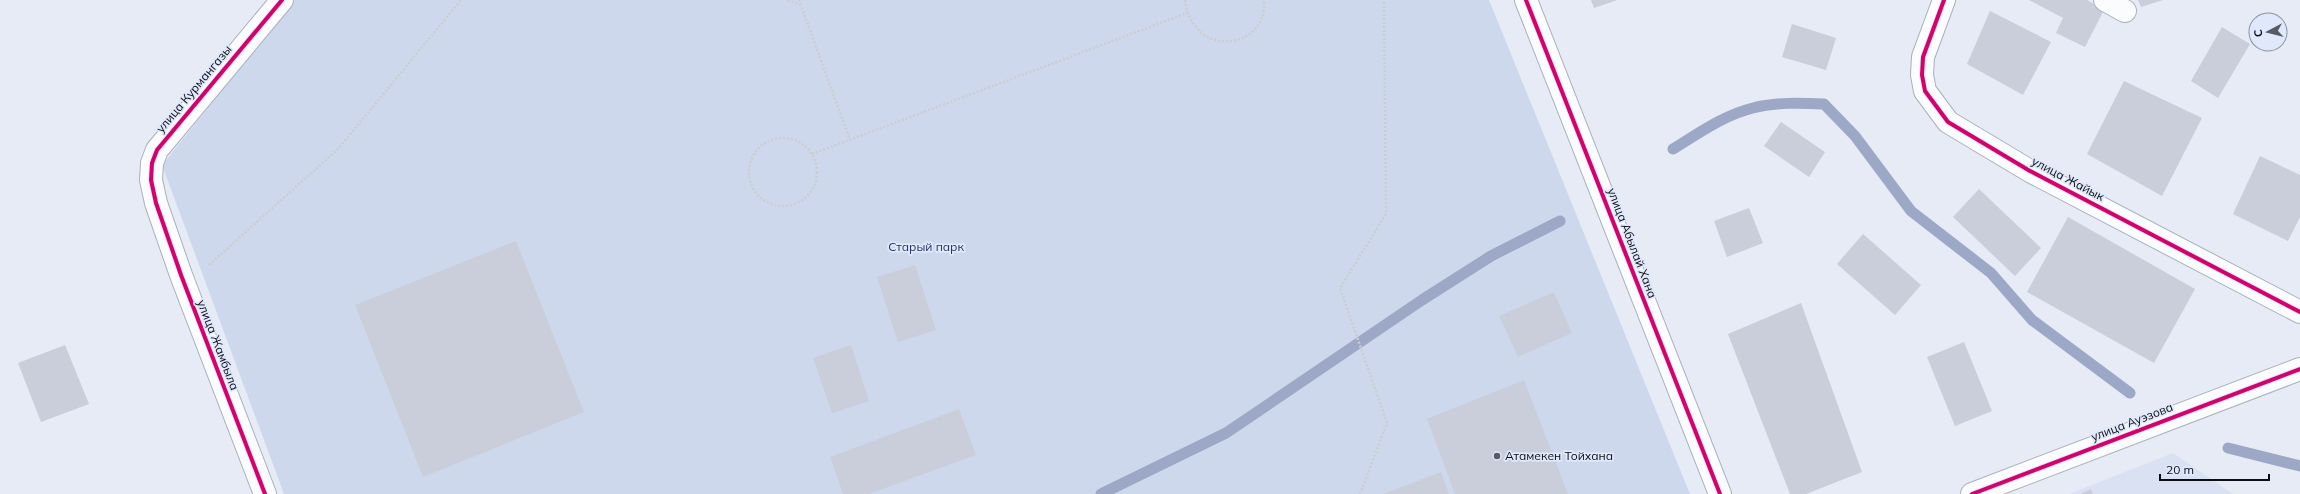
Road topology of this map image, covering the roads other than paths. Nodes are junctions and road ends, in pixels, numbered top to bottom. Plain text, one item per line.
1 (282, 0) edge
2 (1526, 0) edge
3 (1944, 0) edge
4 (2105, 0) edge
5 (2125, 10) dead end
6 (156, 203) joint
7 (2300, 312) edge
8 (2300, 369) edge
9 (266, 494) edge
10 (1720, 494) edge
11 (1972, 494) edge

1 - 6 street, улица Курмангазы
2 - 10 street, улица Абылай Хана
3 - 7 street, улица Жайык
4 - 5 street
6 - 9 street, улица Жамбыла
8 - 11 street, улица Ауэзова

